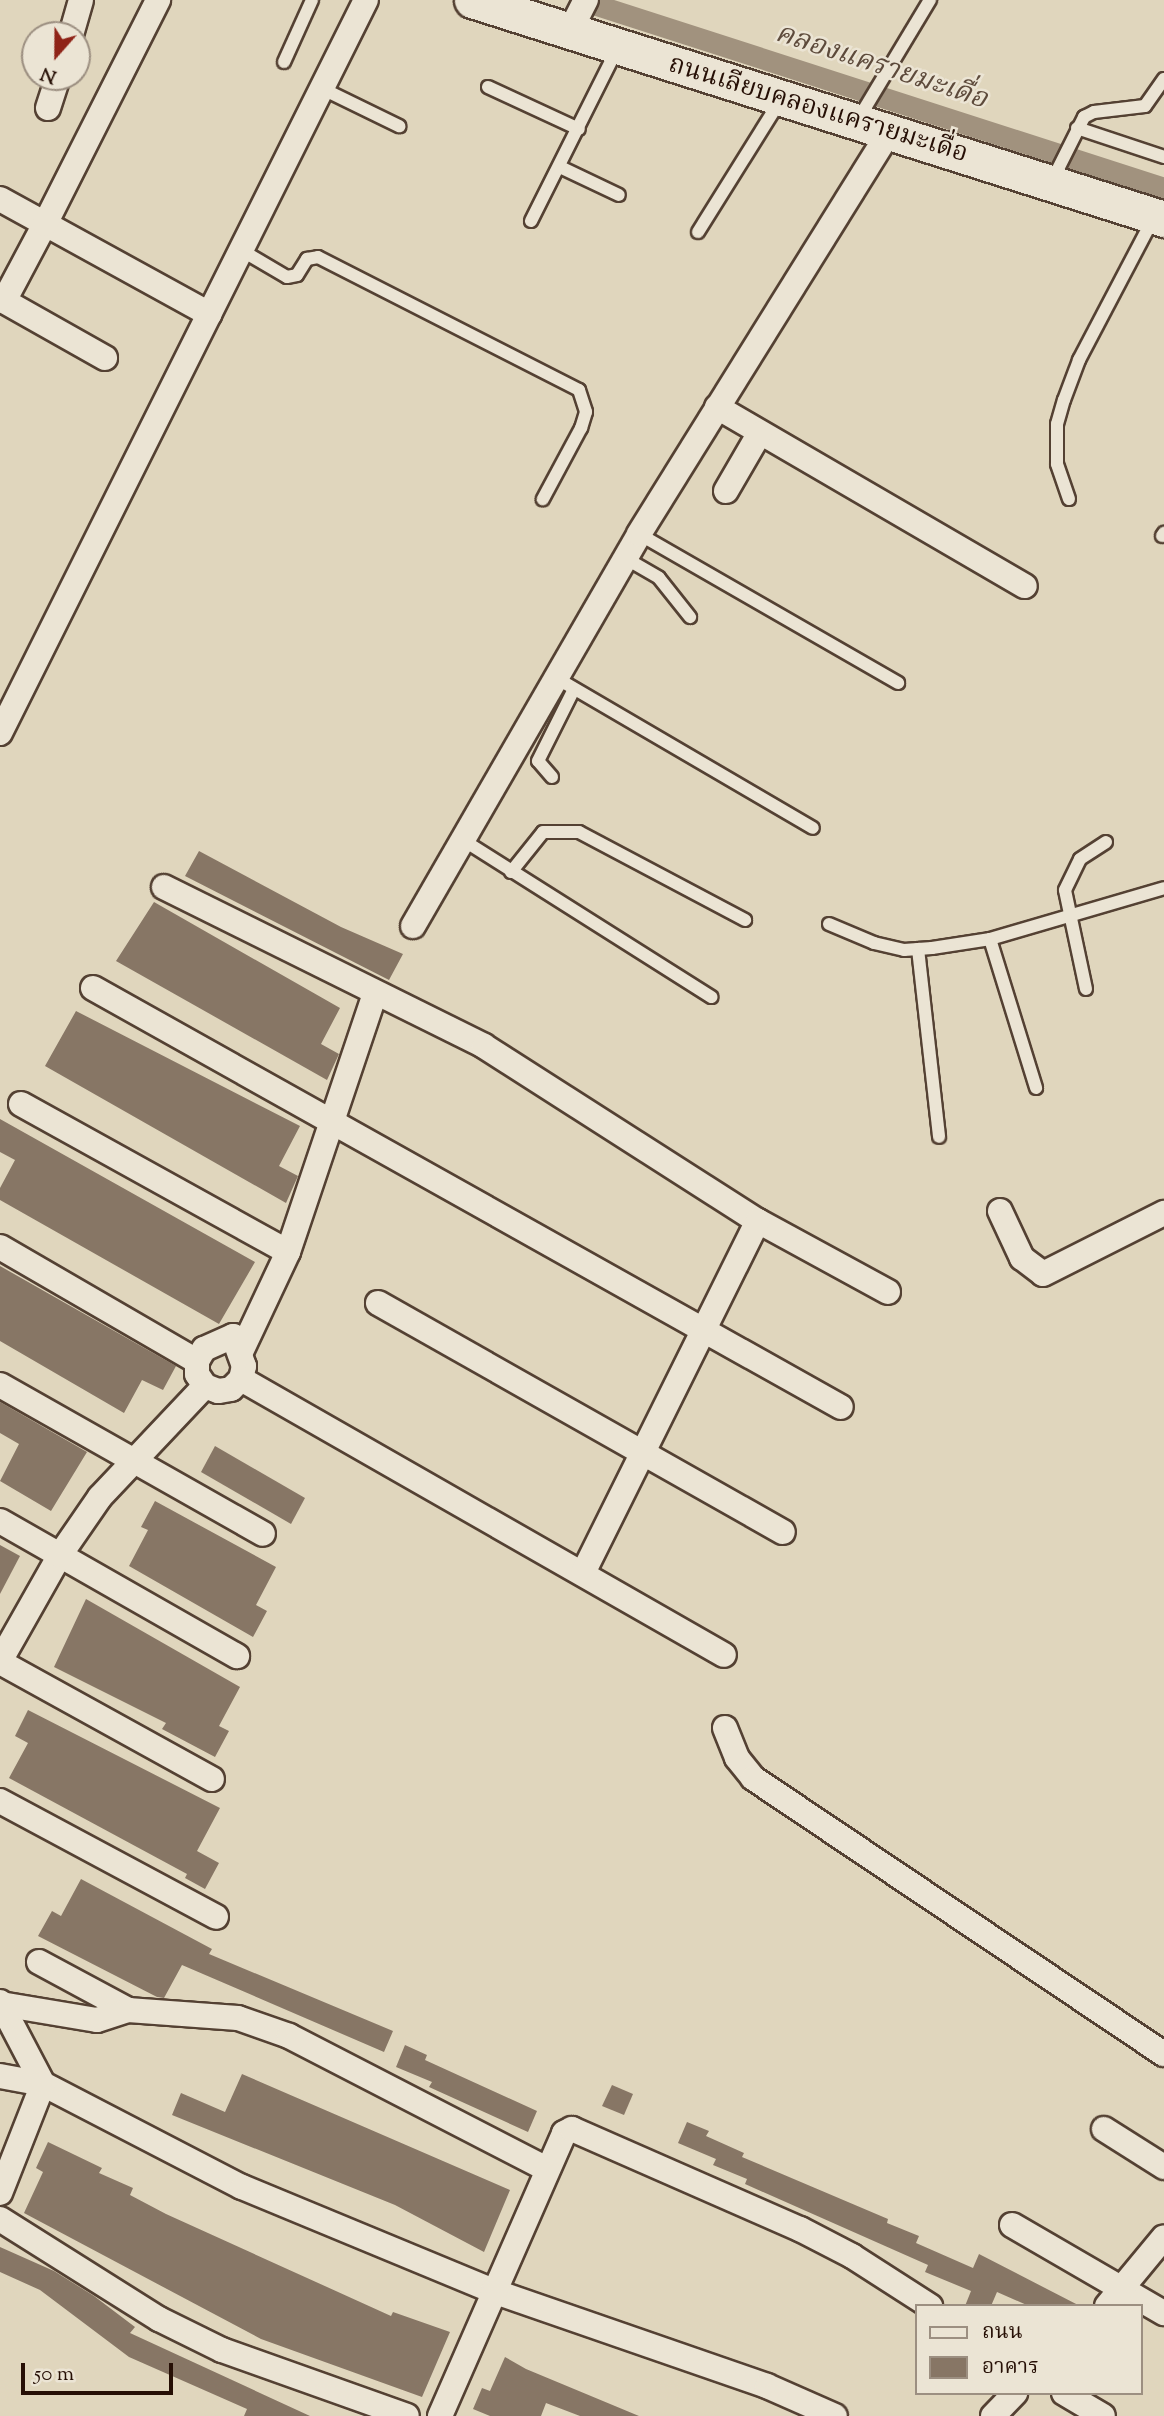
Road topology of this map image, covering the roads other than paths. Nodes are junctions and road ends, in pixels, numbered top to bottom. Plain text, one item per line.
1 (81, 0) edge
2 (158, 0) edge
3 (312, 0) edge
4 (366, 0) edge
5 (472, 0) edge
6 (930, 0) edge
7 (579, 13) edge
8 (75, 21) edge
9 (618, 47) junction
10 (284, 62) dead end
11 (1164, 79) edge
12 (488, 88) dead end
13 (324, 89) junction
14 (53, 91) edge
15 (782, 98) junction
16 (48, 108) dead end
17 (874, 116) junction
18 (399, 126) dead end
19 (1077, 128) junction
20 (579, 130) junction
21 (1164, 157) edge
22 (560, 167) junction
23 (1056, 173) junction
24 (619, 195) dead end
25 (0, 199) edge
26 (1159, 218) edge
27 (531, 221) dead end
28 (45, 224) junction
29 (698, 232) dead end
30 (241, 250) junction
31 (2, 300) edge
32 (209, 314) junction
33 (105, 358) dead end
34 (717, 408) junction
35 (759, 435) junction
36 (726, 491) dead end
37 (543, 499) dead end
38 (1069, 499) dead end
39 (639, 534) junction
40 (625, 558) junction
41 (1025, 586) dead end
42 (691, 617) dead end
43 (898, 683) dead end
44 (566, 684) junction
45 (0, 733) edge
46 (552, 777) dead end
47 (813, 828) dead end
48 (463, 839) junction
49 (1106, 842) dead end
50 (511, 872) junction
51 (164, 887) dead end
52 (1164, 888) edge
53 (1069, 916) junction
54 (745, 920) dead end
55 (830, 924) dead end
56 (413, 926) dead end
57 (990, 939) junction
58 (918, 949) junction
59 (93, 988) dead end
60 (1086, 989) dead end
61 (375, 993) junction
62 (711, 997) dead end
63 (1037, 1088) dead end
64 (21, 1104) dead end
65 (334, 1124) junction
66 (939, 1137) dead end
67 (1000, 1211) dead end
68 (1164, 1213) edge
69 (758, 1222) junction
70 (0, 1247) edge
71 (288, 1252) junction
72 (888, 1292) dead end
73 (378, 1303) dead end
74 (702, 1332) junction
75 (240, 1353) junction
76 (197, 1361) junction
77 (241, 1379) junction
78 (0, 1385) edge
79 (205, 1386) junction
80 (841, 1407) dead end
81 (642, 1455) junction
82 (132, 1461) junction
83 (0, 1521) edge
84 (783, 1532) dead end
85 (263, 1534) dead end
86 (60, 1555) junction
87 (583, 1573) junction
88 (723, 1655) dead end
89 (237, 1656) dead end
90 (0, 1661) edge
91 (725, 1728) dead end
92 (212, 1779) dead end
93 (0, 1801) edge
94 (216, 1917) dead end
95 (39, 1962) dead end
96 (1, 2003) edge
97 (128, 2010) junction
98 (1164, 2054) edge
99 (0, 2076) edge
100 (43, 2084) junction
101 (1104, 2129) dead end
102 (1164, 2167) edge
103 (547, 2169) junction
104 (0, 2193) edge
105 (0, 2219) edge
106 (1012, 2225) dead end
107 (1164, 2238) edge
108 (493, 2291) junction
109 (1116, 2298) edge
110 (927, 2304) edge
111 (1135, 2304) edge
112 (1143, 2306) edge
113 (1164, 2313) edge
114 (1013, 2395) edge
115 (1068, 2395) edge
116 (407, 2416) edge
117 (440, 2416) edge
118 (835, 2416) edge
119 (993, 2416) edge
120 (1103, 2416) edge

1 - 8 street
2 - 28 street
3 - 10 lane
4 - 13 street
5 - 7 street, ถนนเลียบคลองแครายมะเดื่อ
6 - 17 lane
7 - 9 street, ถนนเลียบคลองแครายมะเดื่อ
9 - 15 street, ถนนเลียบคลองแครายมะเดื่อ
9 - 20 lane
11 - 19 lane
12 - 20 lane
13 - 18 lane
13 - 30 street
14 - 16 street
15 - 17 street, ถนนเลียบคลองแครายมะเดื่อ
15 - 29 lane
17 - 23 street, ถนนเลียบคลองแครายมะเดื่อ
17 - 34 street
19 - 21 lane
19 - 23 lane
20 - 22 lane
22 - 24 lane
22 - 27 lane
23 - 26 street, ถนนเลียบคลองแครายมะเดื่อ
25 - 28 street
26 - 38 lane
28 - 31 street
28 - 32 street
30 - 32 street
30 - 37 lane
31 - 33 street
32 - 45 street
34 - 35 street
34 - 39 street
35 - 36 street
35 - 41 street
39 - 40 street
39 - 43 lane
40 - 42 lane
40 - 44 street
44 - 46 lane
44 - 47 lane
44 - 48 street
48 - 50 lane
48 - 56 street
49 - 53 lane
50 - 54 lane
50 - 62 lane
51 - 61 street
52 - 53 lane
53 - 57 lane
53 - 60 lane
55 - 58 lane
57 - 58 lane
57 - 63 lane
58 - 66 lane
59 - 65 street
61 - 65 street
61 - 69 street
64 - 71 street
65 - 71 street
65 - 74 street
67 - 68 street
69 - 72 street
69 - 74 street
70 - 76 street
71 - 75 street
73 - 81 street
74 - 80 street
74 - 81 street
75 - 76 street
75 - 77 street
76 - 79 street
77 - 79 street
77 - 87 street
78 - 82 street
79 - 82 street
81 - 84 street
81 - 87 street
82 - 85 street
82 - 86 street
83 - 86 street
86 - 89 street
86 - 90 street
87 - 88 street
90 - 92 street
91 - 98 street
93 - 94 street
95 - 97 street
96 - 97 street
96 - 100 street
97 - 103 street
99 - 100 street
100 - 104 street
100 - 108 street
101 - 102 street
103 - 108 street
103 - 110 street
105 - 116 street
106 - 109 street
107 - 109 street
108 - 117 street
108 - 118 street
109 - 111 street
112 - 113 street
114 - 119 street
115 - 120 street

